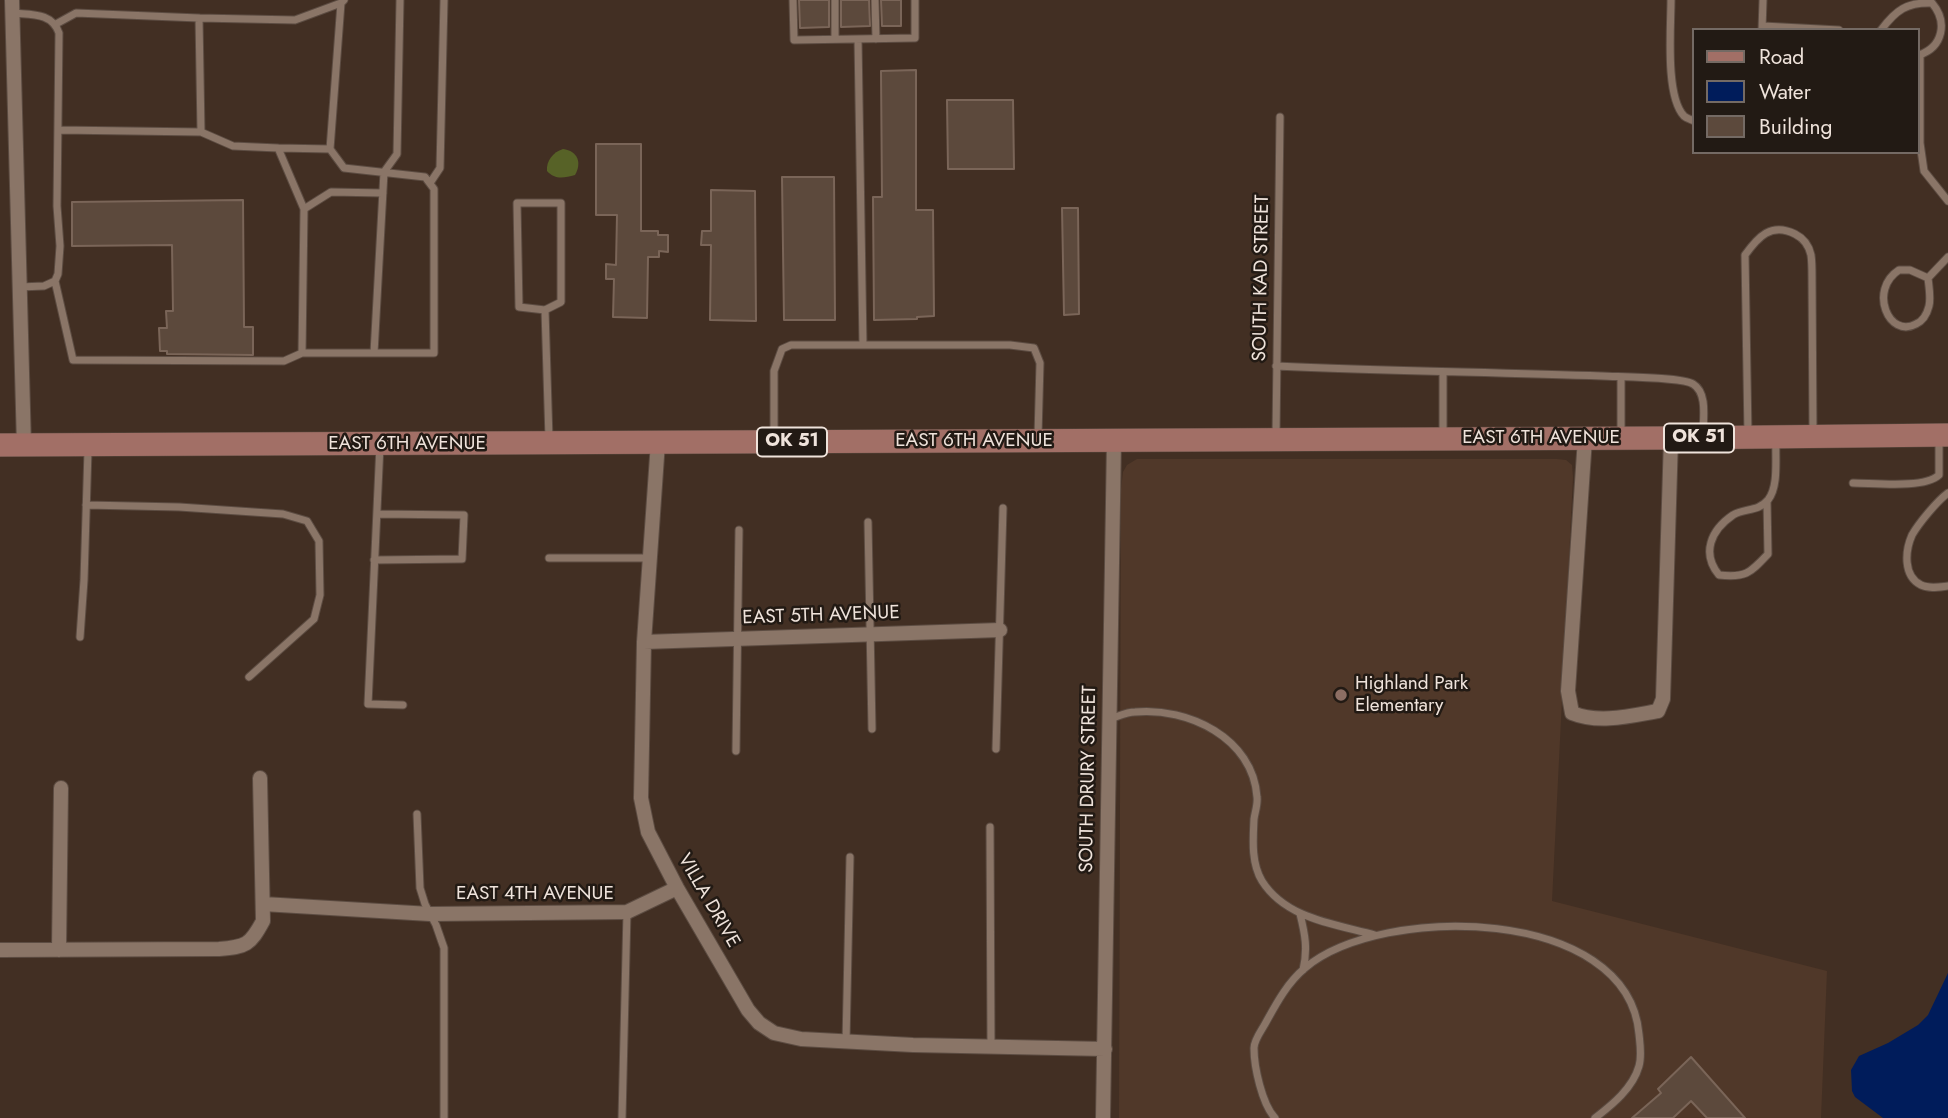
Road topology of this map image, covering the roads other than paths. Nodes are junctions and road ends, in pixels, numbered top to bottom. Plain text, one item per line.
1 (400, 0) edge
2 (444, 0) edge
3 (793, 0) edge
4 (835, 0) edge
5 (875, 0) edge
6 (915, 0) edge
7 (1671, 0) edge
8 (1763, 0) edge
9 (342, 1) edge
10 (12, 7) edge
11 (199, 18) junction
12 (56, 24) junction
13 (1762, 28) edge
14 (1883, 28) edge
15 (876, 38) junction
16 (835, 39) junction
17 (858, 39) junction
18 (1920, 55) edge
19 (1280, 117) dead end
20 (1692, 120) edge
21 (59, 130) junction
22 (201, 132) junction
23 (1920, 144) edge
24 (278, 148) junction
25 (330, 149) junction
26 (384, 172) junction
27 (429, 183) junction
28 (383, 193) junction
29 (1948, 201) edge
30 (303, 209) junction
31 (1948, 257) edge
32 (1928, 278) junction
33 (55, 281) junction
34 (20, 287) junction
35 (545, 310) junction
36 (863, 345) junction
37 (302, 353) junction
38 (374, 353) junction
39 (1276, 366) junction
40 (1443, 373) junction
41 (1621, 377) junction
42 (1944, 435) edge
43 (1813, 436) junction
44 (1621, 437) junction
45 (1748, 437) junction
46 (1776, 437) junction
47 (1443, 438) junction
48 (1585, 438) junction
49 (1671, 438) junction
50 (1703, 438) junction
51 (1276, 439) junction
52 (1114, 440) junction
53 (1038, 441) junction
54 (658, 442) junction
55 (774, 442) junction
56 (549, 443) junction
57 (380, 444) junction
58 (0, 445) edge
59 (88, 445) junction
60 (24, 446) junction
61 (1853, 482) dead end
62 (1948, 493) edge
63 (1767, 502) junction
64 (86, 505) junction
65 (1003, 508) dead end
66 (376, 514) junction
67 (868, 522) dead end
68 (739, 530) dead end
69 (549, 558) dead end
70 (650, 558) junction
71 (374, 560) junction
72 (1948, 586) edge
73 (999, 630) junction
74 (870, 634) junction
75 (80, 637) dead end
76 (737, 639) junction
77 (644, 642) junction
78 (249, 677) dead end
79 (403, 705) dead end
80 (1109, 719) junction
81 (872, 729) dead end
82 (996, 748) dead end
83 (736, 751) dead end
84 (260, 779) dead end
85 (61, 788) dead end
86 (417, 814) dead end
87 (990, 827) dead end
88 (850, 857) dead end
89 (677, 888) junction
90 (263, 904) junction
91 (627, 912) junction
92 (430, 914) junction
93 (1300, 914) junction
94 (1375, 935) junction
95 (0, 950) edge
96 (60, 950) junction
97 (1303, 970) junction
98 (846, 1041) junction
99 (990, 1046) junction
100 (1105, 1049) junction
101 (444, 1118) edge
102 (622, 1118) edge
103 (1103, 1118) edge
104 (1275, 1118) edge
105 (1595, 1118) edge

1 - 26 lane
2 - 27 lane
3 - 16 lane
4 - 16 lane
5 - 15 lane
6 - 15 lane
7 - 20 lane
8 - 13 lane
9 - 11 lane
9 - 25 lane
10 - 12 lane
10 - 34 street
11 - 12 lane
11 - 22 lane
12 - 21 lane
14 - 18 lane
15 - 17 lane
16 - 17 lane
17 - 36 lane
19 - 39 lane, SOUTH KAD STREET
21 - 22 lane
21 - 33 lane
22 - 24 lane
23 - 29 lane
24 - 25 lane
24 - 30 lane
25 - 26 lane
26 - 27 lane
26 - 28 lane
27 - 38 lane
28 - 30 lane
28 - 38 lane
30 - 37 lane
31 - 32 lane
32 - 32 lane
33 - 34 lane
33 - 37 lane
34 - 60 street
35 - 35 lane
35 - 56 lane
36 - 53 lane
36 - 55 lane
37 - 38 lane
39 - 40 lane
39 - 51 lane, SOUTH KAD STREET
40 - 41 lane
40 - 47 lane
41 - 44 lane
41 - 50 lane
42 - 43 main road, EAST 6TH AVENUE / OK 51
42 - 61 lane
43 - 45 lane
43 - 46 main road, EAST 6TH AVENUE / OK 51
44 - 48 main road, EAST 6TH AVENUE / OK 51
44 - 49 main road, EAST 6TH AVENUE / OK 51
45 - 46 main road, EAST 6TH AVENUE / OK 51
45 - 50 main road, EAST 6TH AVENUE / OK 51
46 - 63 lane
47 - 48 main road, EAST 6TH AVENUE / OK 51
47 - 51 main road, EAST 6TH AVENUE / OK 51
48 - 49 street
49 - 50 main road, EAST 6TH AVENUE / OK 51
51 - 52 main road, EAST 6TH AVENUE / OK 51
52 - 53 main road, EAST 6TH AVENUE / OK 51
52 - 80 street, SOUTH DRURY STREET
53 - 55 main road, EAST 6TH AVENUE / OK 51
54 - 55 main road, EAST 6TH AVENUE / OK 51
54 - 56 main road, EAST 6TH AVENUE / OK 51
54 - 70 street, VILLA DRIVE
56 - 57 main road, EAST 6TH AVENUE / OK 51
57 - 59 main road, EAST 6TH AVENUE / OK 51
57 - 66 lane
58 - 60 main road, EAST 6TH AVENUE / OK 51
59 - 60 main road, EAST 6TH AVENUE / OK 51
59 - 64 lane
62 - 72 lane
63 - 63 lane
64 - 75 lane
64 - 78 lane
65 - 73 lane
66 - 71 lane
66 - 71 lane
67 - 74 lane
68 - 76 lane
69 - 70 lane
70 - 77 street, VILLA DRIVE
71 - 79 lane
73 - 74 street, EAST 5TH AVENUE
73 - 82 lane
74 - 76 street, EAST 5TH AVENUE
74 - 81 lane
76 - 77 street, EAST 5TH AVENUE
76 - 83 lane
77 - 89 street, VILLA DRIVE
80 - 93 lane
80 - 100 street, SOUTH DRURY STREET
84 - 90 street
85 - 96 street
86 - 92 lane
87 - 99 lane
88 - 98 lane
89 - 91 street, EAST 4TH AVENUE
89 - 98 street, VILLA DRIVE
90 - 92 street, EAST 4TH AVENUE
90 - 96 street
91 - 92 street, EAST 4TH AVENUE
91 - 102 lane
92 - 101 lane
93 - 94 lane
93 - 97 lane
94 - 97 lane
94 - 105 lane
95 - 96 street
97 - 104 lane
98 - 99 street, VILLA DRIVE
99 - 100 street, VILLA DRIVE
100 - 103 street, SOUTH DRURY STREET

